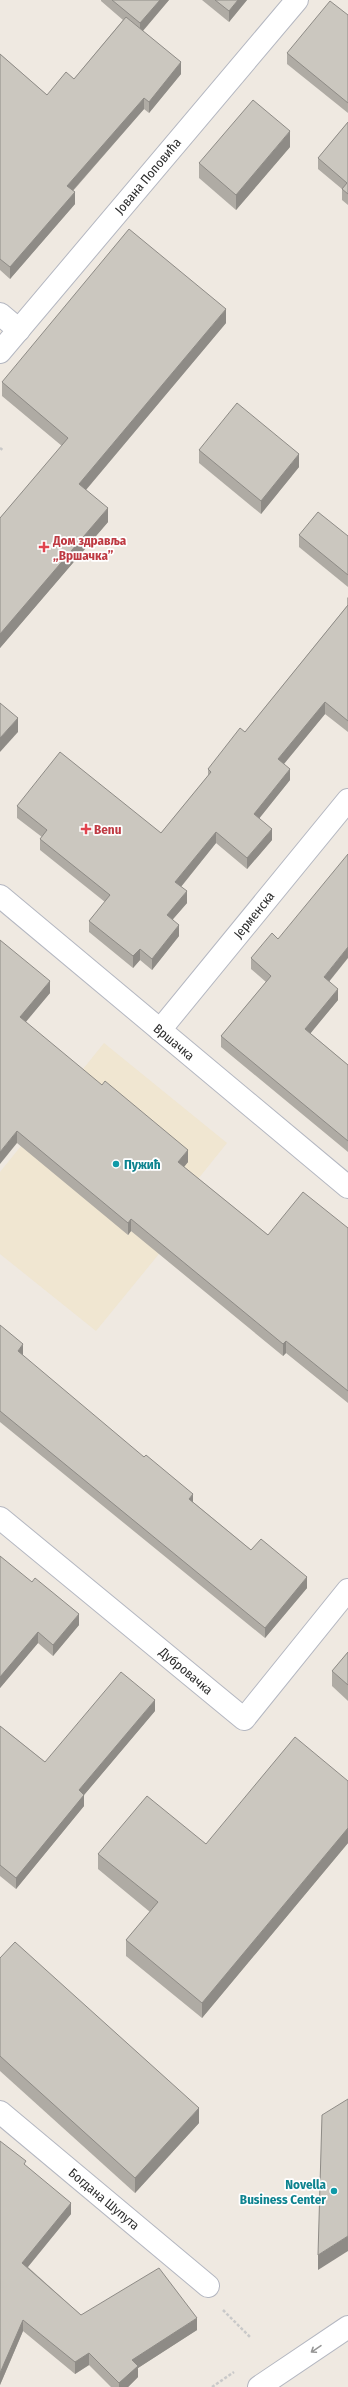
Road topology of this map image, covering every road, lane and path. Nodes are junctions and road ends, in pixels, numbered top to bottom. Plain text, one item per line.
1 (297, 0) edge
2 (0, 314) edge
3 (19, 330) junction
4 (0, 352) edge
5 (0, 448) edge
6 (4, 450) dead end
7 (348, 800) edge
8 (0, 896) edge
9 (160, 1030) junction
10 (348, 1187) edge
11 (0, 1518) edge
12 (348, 1590) edge
13 (0, 2112) edge
14 (208, 2286) dead end
15 (348, 2327) edge
16 (259, 2387) edge

1 - 3 street, Јована Поповића
2 - 3 street
3 - 4 street, Јована Поповића
5 - 6 path
7 - 9 street, Јерменска
8 - 9 street, Вршачка
9 - 10 street, Вршачка
11 - 12 street, Дубровачка
13 - 14 street, Богдана Шупута
15 -> 16 street

